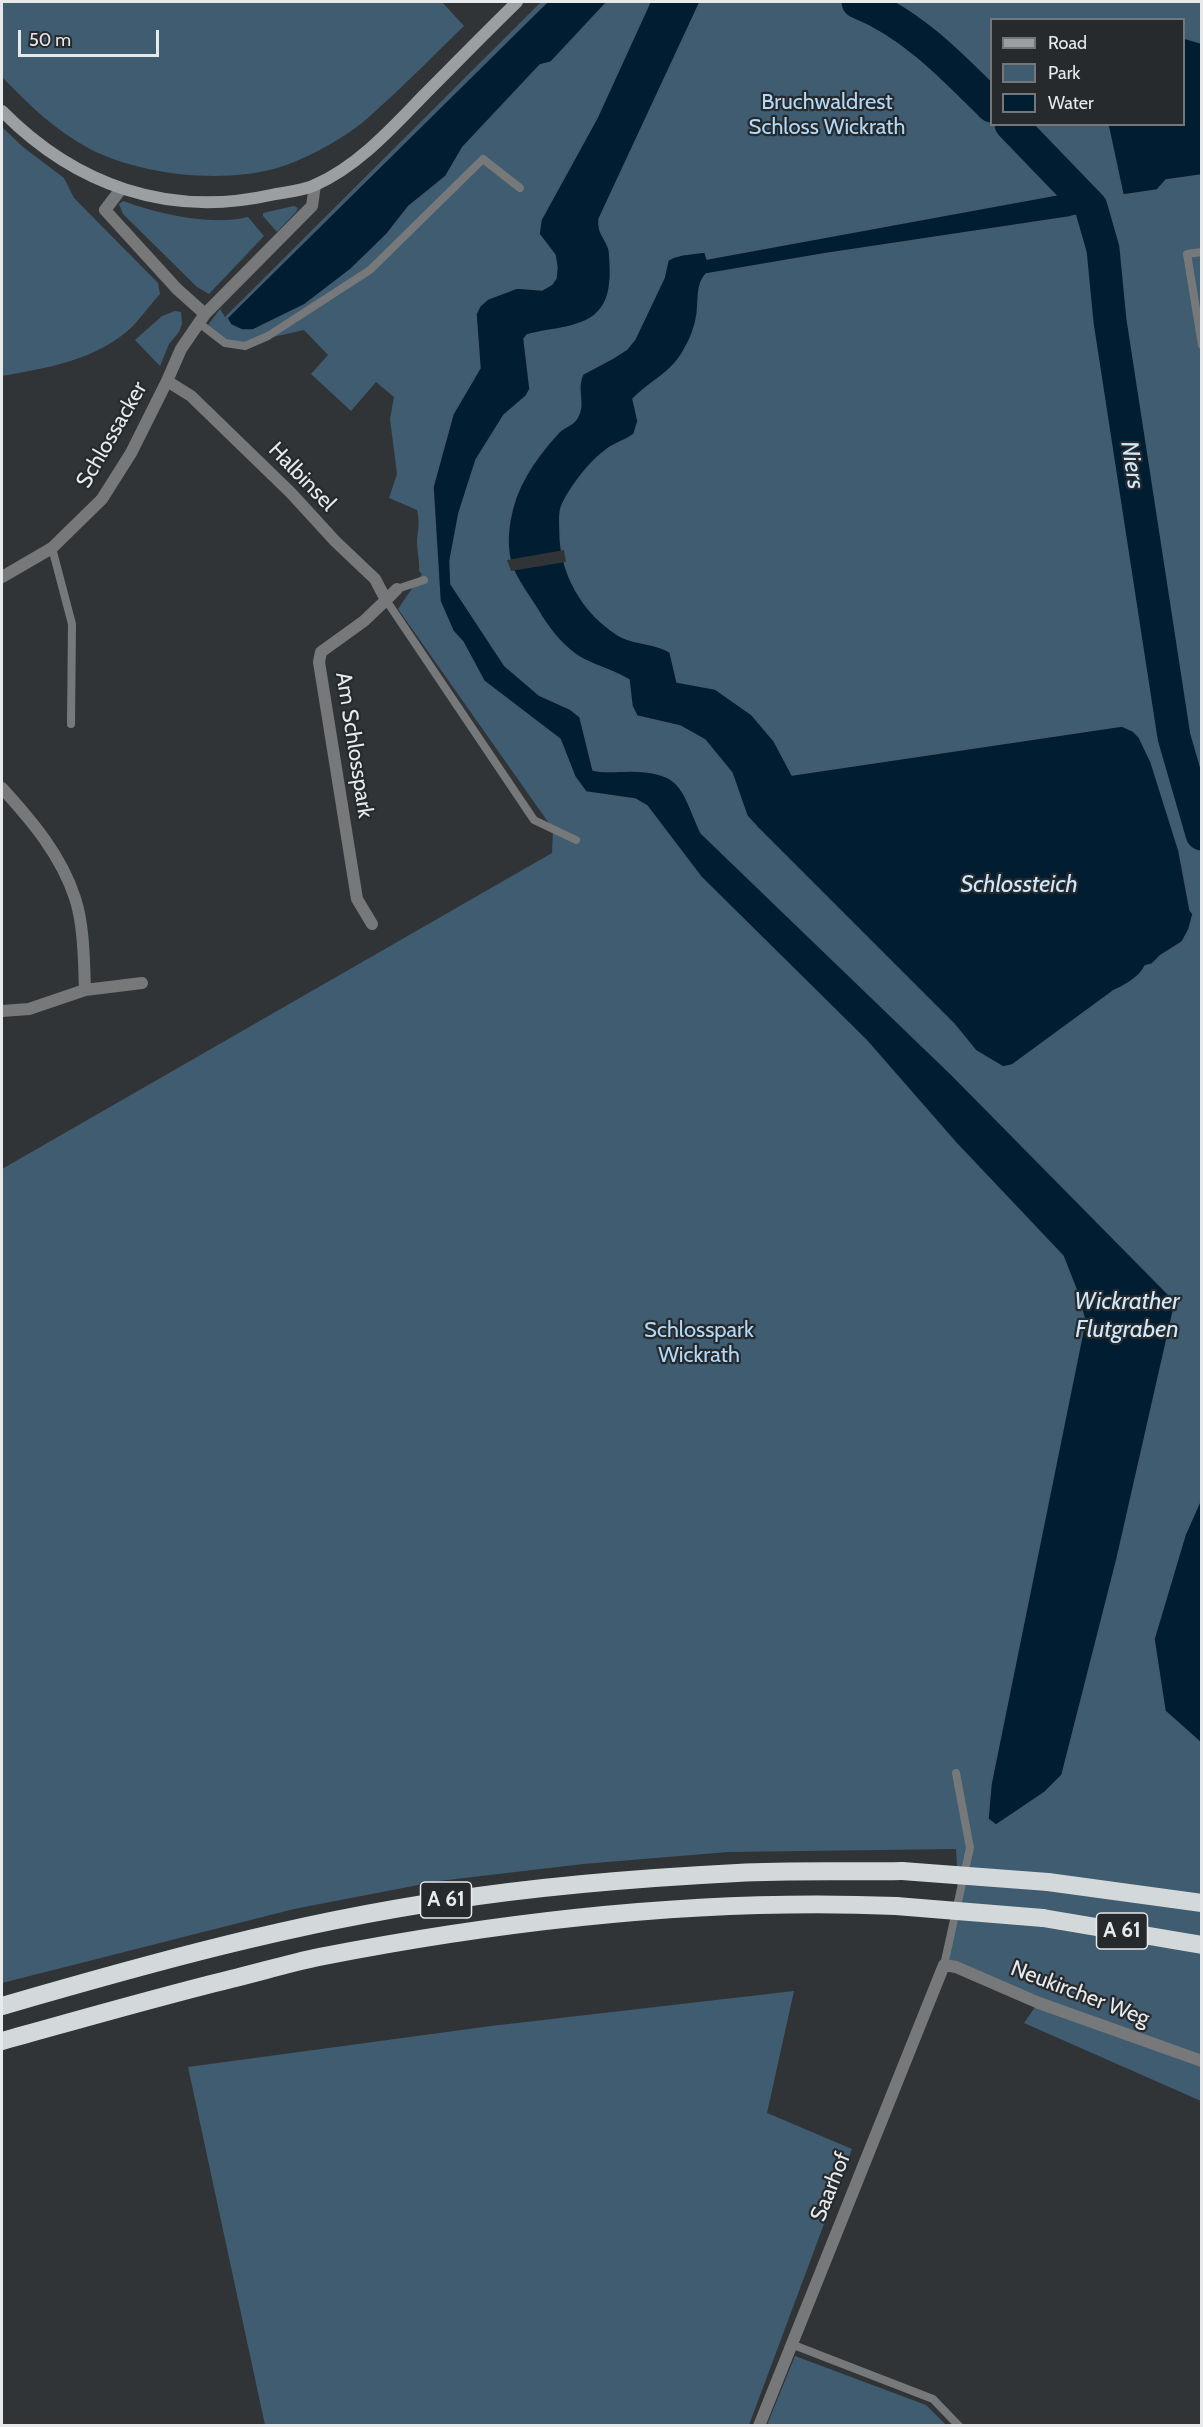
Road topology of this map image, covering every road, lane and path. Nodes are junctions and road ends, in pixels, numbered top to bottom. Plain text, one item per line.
1 (517, 2) edge
2 (2, 111) edge
3 (315, 185) junction
4 (520, 188) dead end
5 (121, 189) junction
6 (1202, 252) edge
7 (202, 319) junction
8 (1202, 345) edge
9 (167, 381) junction
10 (52, 548) junction
11 (2, 577) edge
12 (424, 580) dead end
13 (397, 589) joint
14 (386, 600) junction
15 (71, 724) dead end
16 (2, 788) edge
17 (576, 840) dead end
18 (372, 924) dead end
19 (142, 983) dead end
20 (85, 990) junction
21 (2, 1011) edge
22 (956, 1773) dead end
23 (1202, 1903) edge
24 (1202, 1945) edge
25 (944, 1965) junction
26 (2, 2006) edge
27 (2, 2041) edge
28 (1202, 2061) edge
29 (791, 2344) junction
30 (759, 2426) edge
31 (959, 2426) edge

1 - 3 main road
2 - 5 main road
3 - 5 main road
3 - 7 street, Schlossacker
4 - 7 lane
5 - 7 street
6 - 8 lane
7 - 9 street, Schlossacker
9 - 10 street, Schlossacker
9 - 14 street, Halbinsel
10 - 11 street, Schlossacker
10 - 15 lane
12 - 13 lane
13 - 14 street
14 - 17 lane
14 - 18 street, Am Schlosspark
16 - 20 street
19 - 20 street
20 - 21 street
22 - 25 lane
23 - 26 highway, A 61, bridge
24 - 27 highway, A 61, bridge
25 - 28 street, Neukircher Weg
25 - 29 street, Saarhof
29 - 30 street, Saarhof
29 - 31 lane

